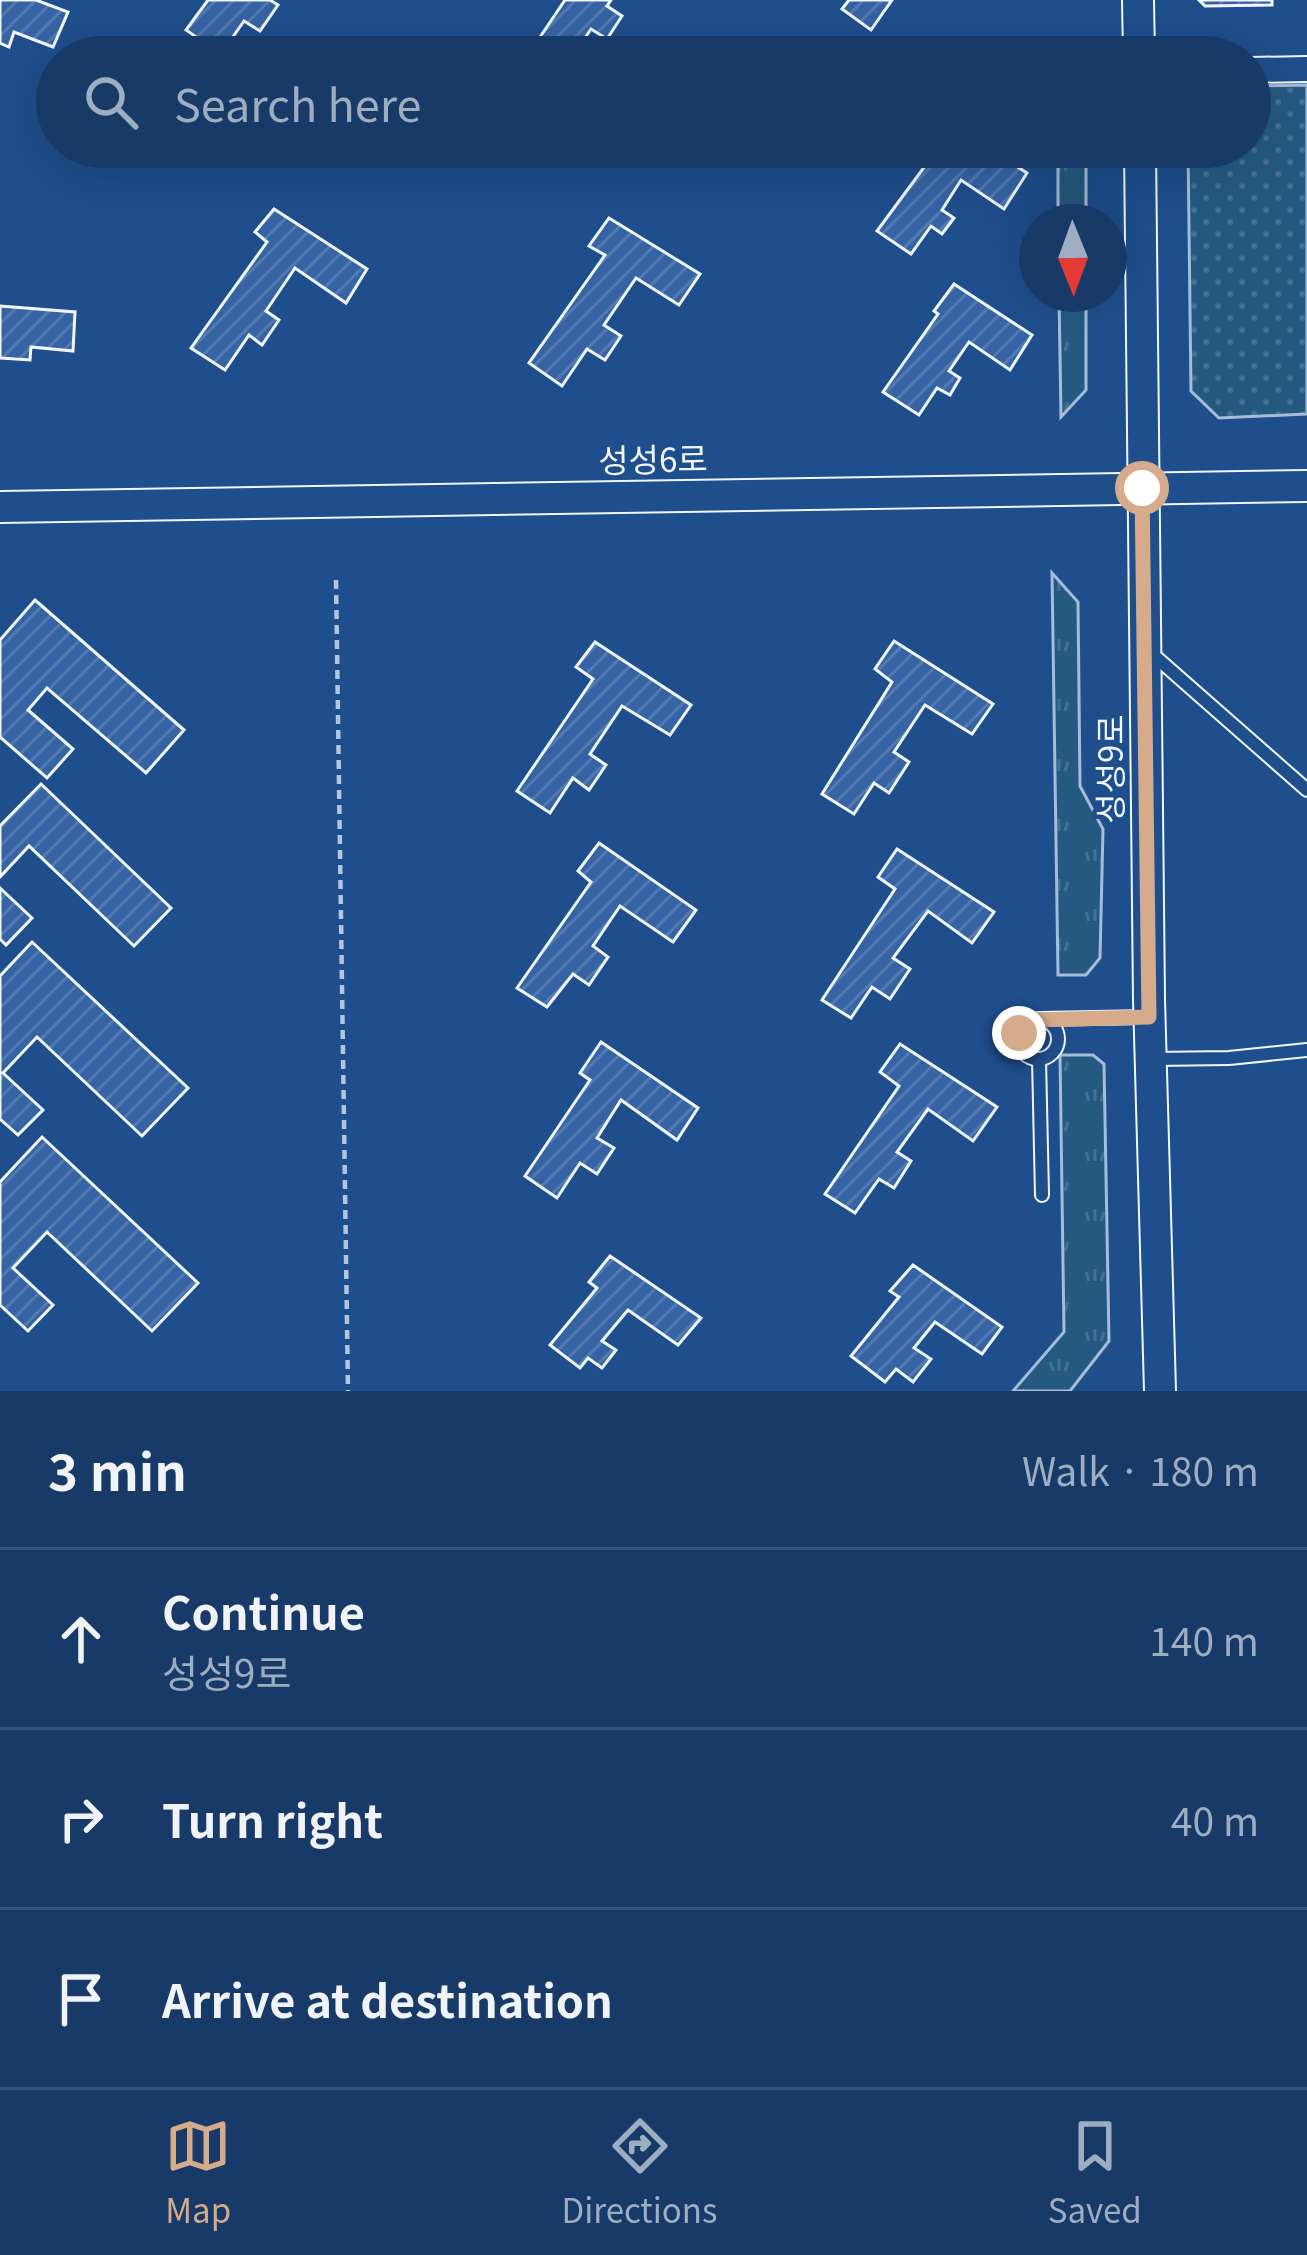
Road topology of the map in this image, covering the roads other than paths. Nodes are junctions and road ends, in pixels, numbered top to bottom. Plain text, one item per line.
1 (1138, 0) edge
2 (1139, 36) edge
3 (1307, 69) edge
4 (1271, 70) edge
5 (1140, 168) edge
6 (1307, 486) edge
7 (1142, 488) junction
8 (0, 507) edge
9 (1147, 649) junction
10 (1307, 790) edge
11 (1149, 1017) junction
12 (1040, 1019) junction
13 (1307, 1050) edge
14 (1039, 1059) junction
15 (1150, 1059) junction
16 (1042, 1195) dead end
17 (1160, 1391) edge

1 - 2 street
3 - 4 street
5 - 7 street, 성성9로
6 - 7 street, 성성6로
7 - 8 street, 성성6로
7 - 9 street, 성성9로
9 - 10 lane
9 - 11 street, 성성9로
11 - 12 lane
11 - 15 street, 성성9로
12 - 14 lane
12 - 14 lane
13 - 15 lane
14 - 16 lane
15 - 17 street, 성성9로

